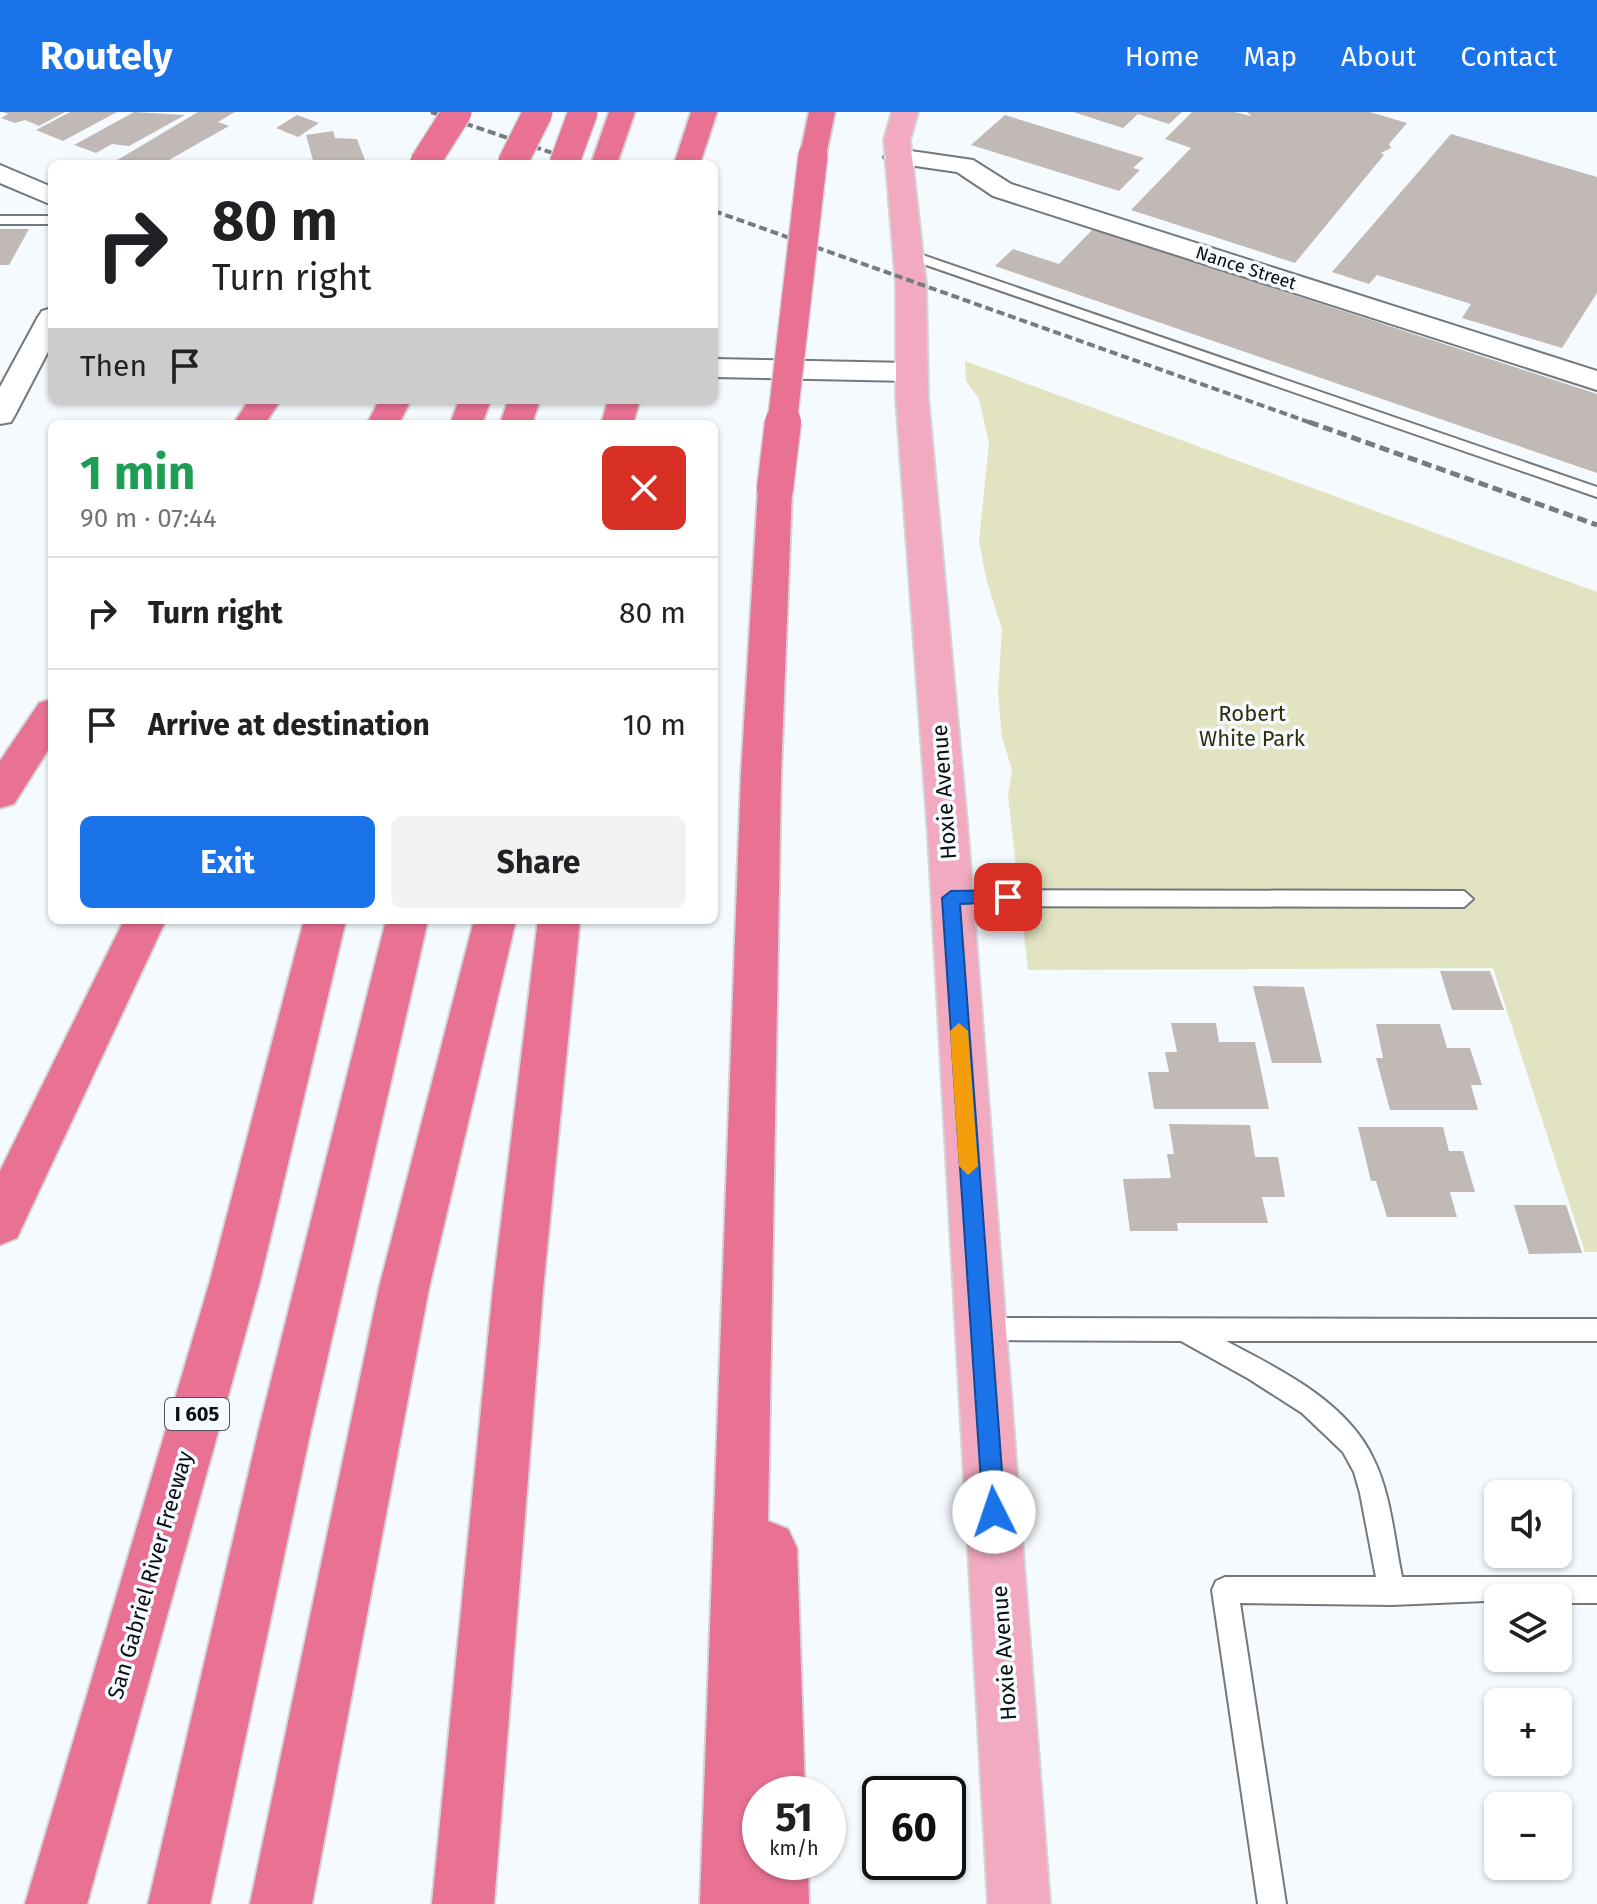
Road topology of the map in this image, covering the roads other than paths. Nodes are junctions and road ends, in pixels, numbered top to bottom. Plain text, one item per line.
1 (457, 112) edge
2 (538, 112) edge
3 (583, 112) edge
4 (704, 112) edge
5 (822, 112) edge
6 (905, 112) edge
7 (629, 119) edge
8 (689, 156) edge
9 (897, 157) junction
10 (427, 160) edge
11 (514, 160) edge
12 (565, 160) edge
13 (606, 160) edge
14 (625, 160) edge
15 (0, 173) edge
16 (48, 195) edge
17 (0, 220) edge
18 (48, 220) edge
19 (908, 254) junction
20 (48, 324) edge
21 (26, 364) edge
22 (718, 368) edge
23 (910, 372) junction
24 (1597, 381) edge
25 (0, 415) edge
26 (1597, 492) edge
27 (48, 719) edge
28 (0, 793) edge
29 (951, 898) junction
30 (1464, 899) dead end
31 (143, 924) edge
32 (324, 924) edge
33 (406, 924) edge
34 (494, 924) edge
35 (559, 924) edge
36 (755, 1048) junction
37 (0, 1222) edge
38 (981, 1329) junction
39 (1183, 1329) junction
40 (1597, 1330) edge
41 (1597, 1590) edge
42 (1392, 1592) junction
43 (775, 1776) edge
44 (777, 1880) edge
45 (56, 1904) edge
46 (179, 1904) edge
47 (281, 1904) edge
48 (463, 1904) edge
49 (731, 1904) edge
50 (778, 1904) edge
51 (1019, 1904) edge
52 (1272, 1904) edge

1 - 10 highway, bridge
2 - 11 highway, bridge
3 - 12 highway, bridge
4 - 8 highway
5 - 36 highway, bridge
6 - 9 main road, Hoxie Avenue
7 - 13 highway
7 - 14 highway
9 - 19 main road, Hoxie Avenue
9 - 24 street, Nance Street
15 - 16 street
17 - 18 lane
19 - 23 main road, Hoxie Avenue
19 - 26 lane
20 - 21 street
21 - 25 street
22 - 23 street
23 - 29 main road, Hoxie Avenue
27 - 28 highway
29 - 30 lane
29 - 38 main road, Hoxie Avenue
31 - 37 highway
32 - 45 highway, San Gabriel River Freeway / I 605
33 - 46 highway
34 - 47 highway
35 - 48 highway
36 - 43 highway
36 - 49 highway
38 - 39 lane
38 - 51 main road, Hoxie Avenue
39 - 40 lane
39 - 42 lane
41 - 42 lane
42 - 52 lane
44 - 50 highway

